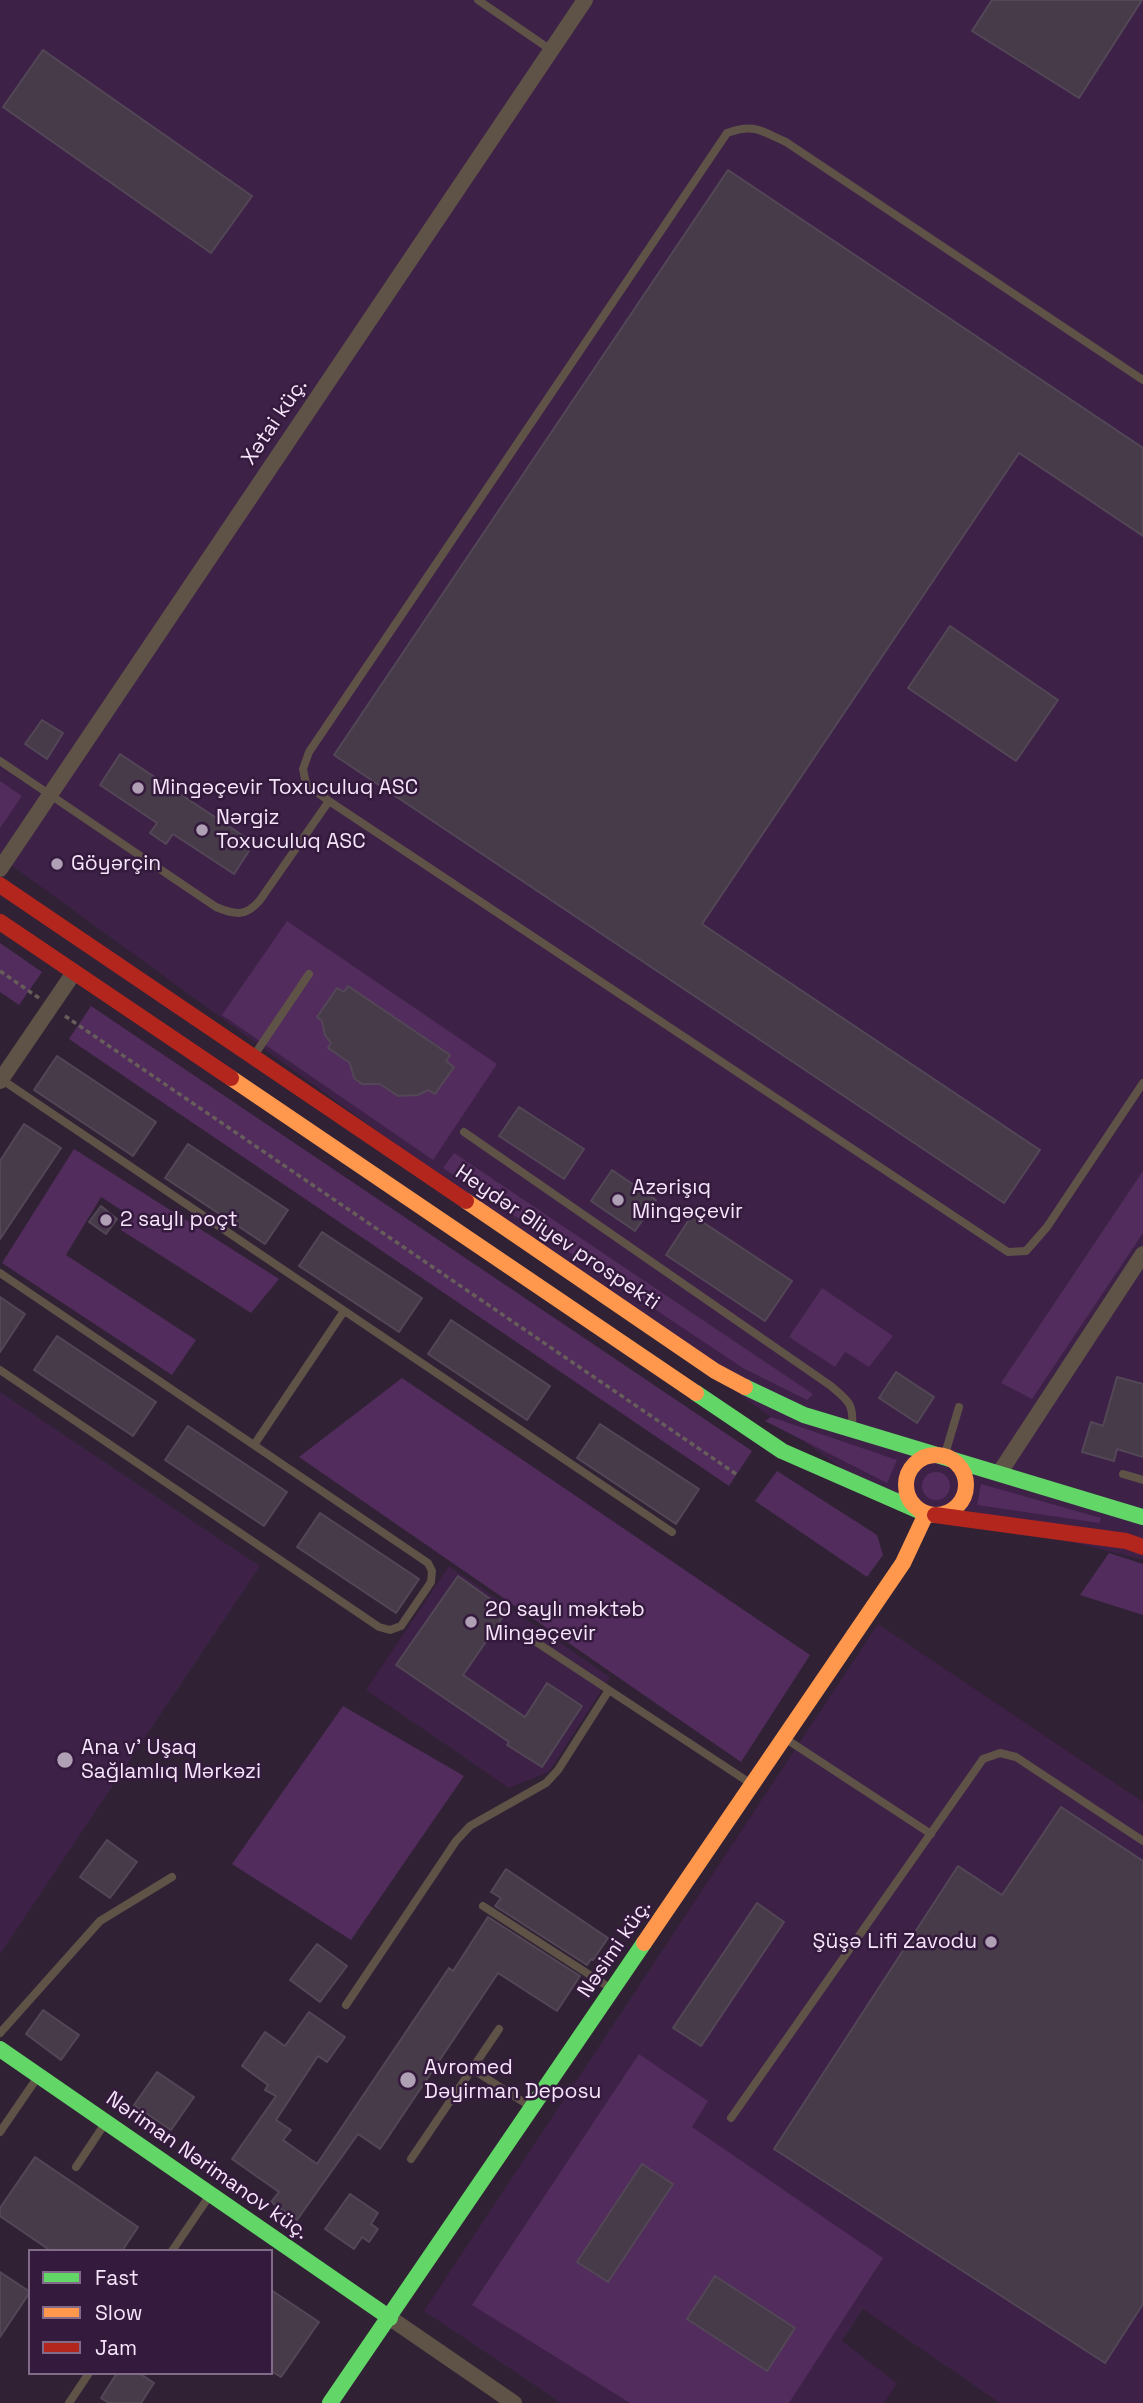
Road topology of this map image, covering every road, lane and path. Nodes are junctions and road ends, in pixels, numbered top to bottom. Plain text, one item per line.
1 (478, 0) edge
2 (585, 0) edge
3 (551, 50) junction
4 (1143, 380) edge
5 (0, 761) edge
6 (49, 794) junction
7 (328, 801) junction
8 (0, 869) edge
9 (0, 885) edge
10 (0, 922) edge
11 (0, 971) edge
12 (73, 974) junction
13 (309, 975) dead end
14 (42, 1000) dead end
15 (63, 1014) dead end
16 (253, 1057) junction
17 (0, 1080) edge
18 (1143, 1083) edge
19 (464, 1132) dead end
20 (1143, 1254) edge
21 (0, 1273) edge
22 (344, 1311) junction
23 (0, 1370) edge
24 (959, 1407) dead end
25 (851, 1431) junction
26 (254, 1445) junction
27 (944, 1457) junction
28 (1000, 1472) junction
29 (736, 1474) dead end
30 (1123, 1474) dead end
31 (1143, 1480) edge
32 (931, 1515) junction
33 (1143, 1517) edge
34 (672, 1532) dead end
35 (1143, 1547) edge
36 (530, 1638) dead end
37 (609, 1690) junction
38 (784, 1738) junction
39 (752, 1785) junction
40 (931, 1834) junction
41 (1143, 1841) edge
42 (172, 1877) dead end
43 (483, 1906) dead end
44 (613, 1990) junction
45 (346, 2005) dead end
46 (499, 2029) dead end
47 (0, 2033) edge
48 (0, 2049) edge
49 (472, 2069) junction
50 (39, 2076) junction
51 (533, 2108) junction
52 (732, 2118) dead end
53 (106, 2122) junction
54 (0, 2132) edge
55 (411, 2160) dead end
56 (76, 2167) dead end
57 (211, 2194) junction
58 (173, 2249) edge
59 (390, 2318) junction
60 (88, 2375) edge
61 (69, 2403) edge
62 (330, 2403) edge
63 (514, 2403) edge

1 - 3 lane
2 - 3 street, Xətai küç.
3 - 6 street, Xətai küç.
4 - 7 lane
5 - 6 lane
6 - 7 lane
6 - 8 street, Xətai küç.
7 - 18 lane
9 - 16 main road, Heydər Əliyev prospekti
10 - 12 main road
11 - 14 path
12 - 17 street
12 - 32 main road
13 - 16 lane
15 - 29 path
16 - 25 main road, Heydər Əliyev prospekti
17 - 22 lane
19 - 25 lane
20 - 28 street
21 - 26 lane
22 - 26 lane
22 - 34 lane
23 - 26 lane
24 - 27 lane
25 - 27 main road, Heydər Əliyev prospekti
27 - 28 main road, Heydər Əliyev prospekti
27 - 32 main road
27 - 32 main road
28 - 33 main road, Heydər Əliyev prospekti
30 - 31 lane
32 - 35 main road
32 - 38 main road, Nəsimi küç.
36 - 37 lane
37 - 39 lane
37 - 45 lane
38 - 39 main road, Nəsimi küç.
38 - 40 lane
39 - 44 main road, Nəsimi küç.
40 - 41 lane
40 - 52 lane
42 - 47 lane
43 - 44 lane
44 - 51 main road, Nəsimi küç.
46 - 49 lane
48 - 50 main road, Nəriman Nərimanov küç.
49 - 51 lane
49 - 55 lane
50 - 53 main road, Nəriman Nərimanov küç.
50 - 54 lane
51 - 59 main road, Nəsimi küç.
53 - 56 lane
53 - 57 main road, Nəriman Nərimanov küç.
57 - 58 lane
57 - 59 main road, Nəriman Nərimanov küç.
59 - 62 main road, Nəsimi küç.
59 - 63 street
60 - 61 lane

